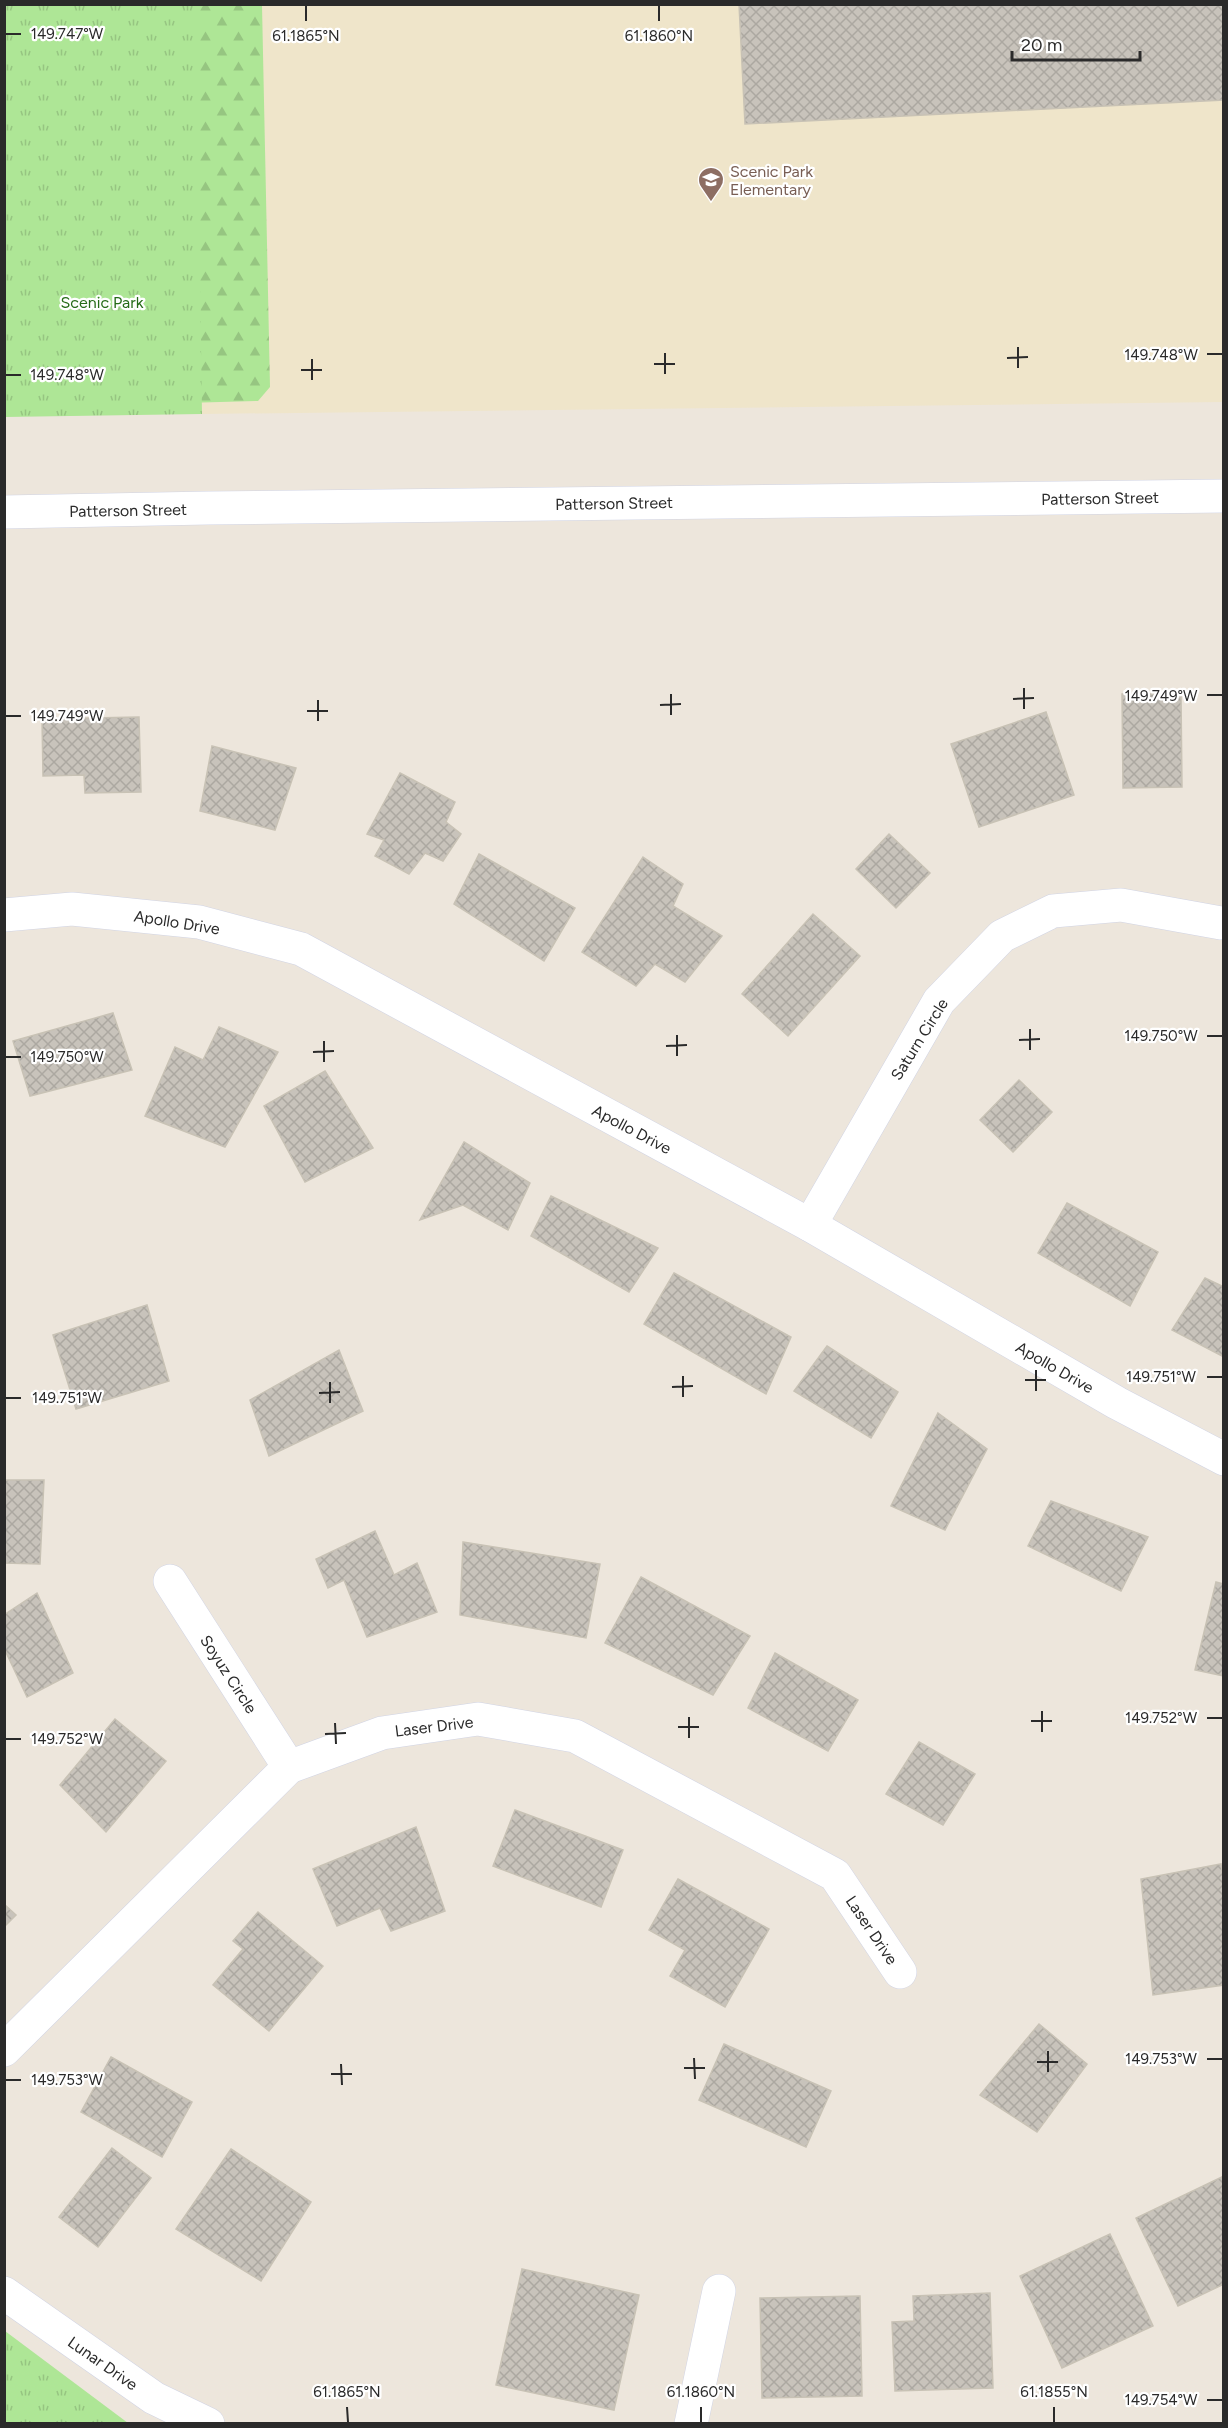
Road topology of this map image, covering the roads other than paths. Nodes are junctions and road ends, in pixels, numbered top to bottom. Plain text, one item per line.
1 (1224, 496) edge
2 (4, 512) edge
3 (4, 915) edge
4 (1221, 923) dead end
5 (810, 1225) junction
6 (1224, 1459) edge
7 (170, 1581) dead end
8 (289, 1767) junction
9 (900, 1972) dead end
10 (4, 2050) edge
11 (719, 2291) dead end
12 (4, 2293) edge
13 (208, 2424) edge
14 (691, 2424) edge

1 - 2 street, Patterson Street
3 - 5 street, Apollo Drive
4 - 5 street, Saturn Circle
5 - 6 street, Apollo Drive
7 - 8 street, Soyuz Circle
8 - 9 street, Laser Drive
8 - 10 street, Laser Drive
11 - 14 street
12 - 13 street, Lunar Drive

